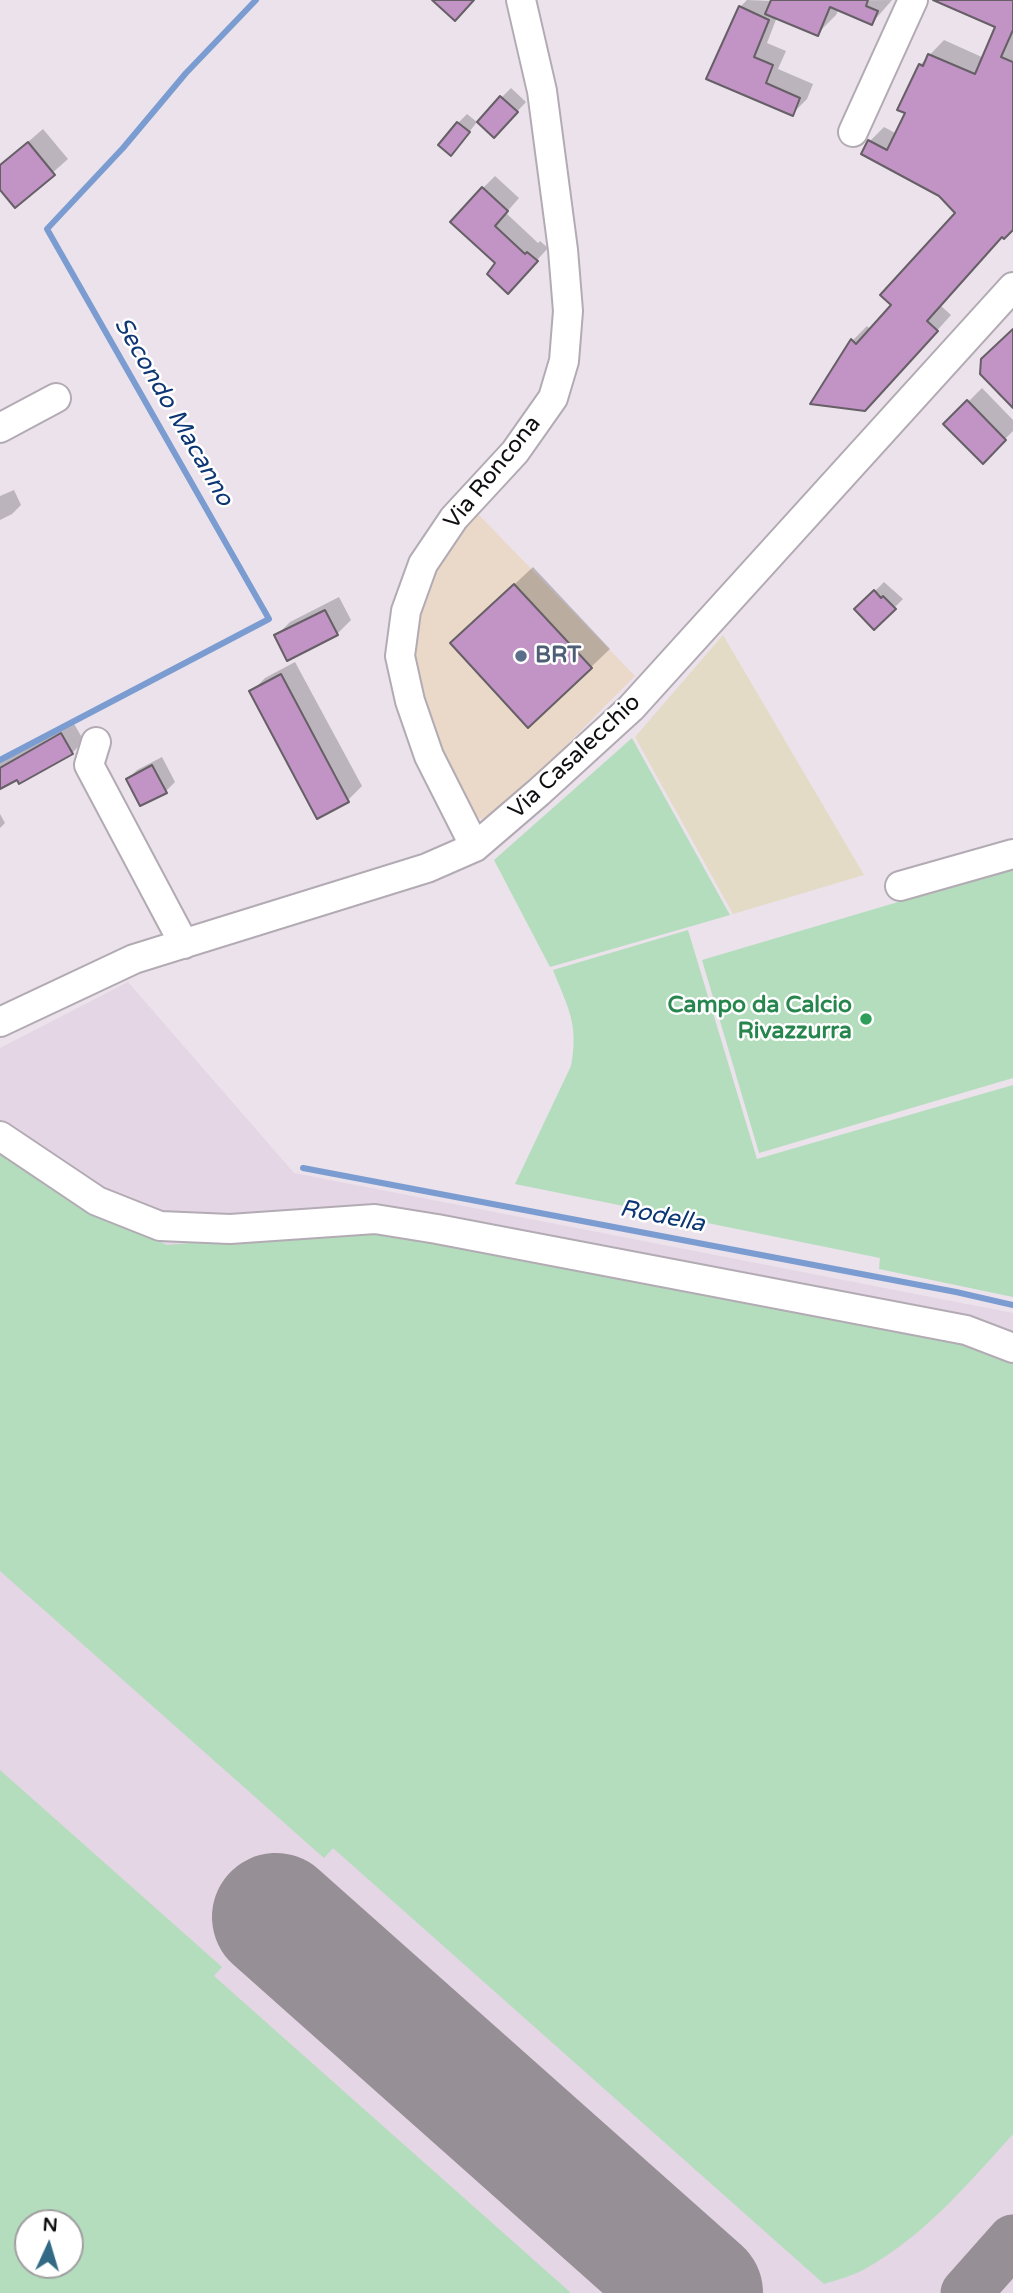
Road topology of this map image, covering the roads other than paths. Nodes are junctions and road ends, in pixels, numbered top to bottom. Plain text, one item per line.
1 (522, 0) edge
2 (913, 0) edge
3 (853, 132) dead end
4 (1013, 287) edge
5 (56, 398) dead end
6 (0, 428) edge
7 (96, 742) dead end
8 (475, 847) junction
9 (1013, 854) edge
10 (900, 886) dead end
11 (184, 944) junction
12 (0, 1022) edge
13 (0, 1136) edge
14 (1013, 1348) edge

1 - 8 street, Via Roncona
2 - 3 street
4 - 8 street, Via Casalecchio
5 - 6 street
7 - 11 street
8 - 11 street, Via Casalecchio
9 - 10 street
11 - 12 street, Via Casalecchio
13 - 14 street

